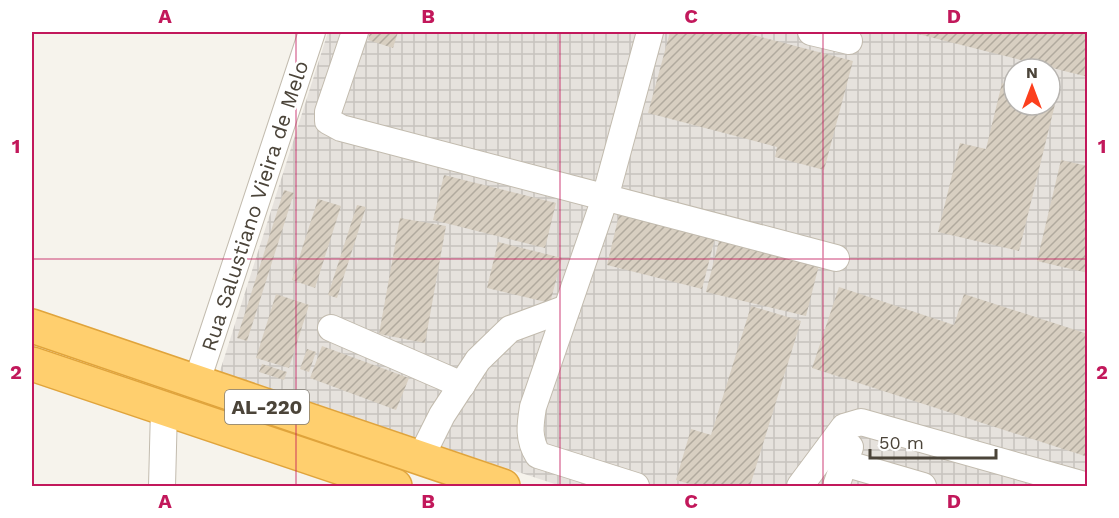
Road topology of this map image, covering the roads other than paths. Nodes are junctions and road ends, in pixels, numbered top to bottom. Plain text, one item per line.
1 (312, 32) edge
2 (355, 32) edge
3 (650, 32) edge
4 (811, 32) edge
5 (849, 41) dead end
6 (605, 198) junction
7 (836, 258) dead end
8 (567, 308) junction
9 (32, 326) edge
10 (331, 328) dead end
11 (32, 364) edge
12 (197, 381) junction
13 (462, 385) junction
14 (164, 409) junction
15 (861, 422) junction
16 (420, 459) junction
17 (840, 475) edge
18 (162, 486) edge
19 (395, 486) edge
20 (503, 486) edge
21 (636, 486) edge
22 (800, 486) edge
23 (923, 486) edge
24 (1088, 486) edge

1 - 12 street, Rua Salustiano Vieira de Melo
2 - 6 street
3 - 6 street
4 - 5 street
6 - 7 street
6 - 8 street
8 - 13 street
8 - 21 street
9 - 12 highway, AL-220
10 - 13 street
11 - 14 highway, AL-220
12 - 16 highway, AL-220
13 - 16 street
14 - 18 street
14 - 19 highway, AL-220
15 - 17 street
15 - 22 street
15 - 24 street
16 - 20 highway, AL-220
17 - 23 street

